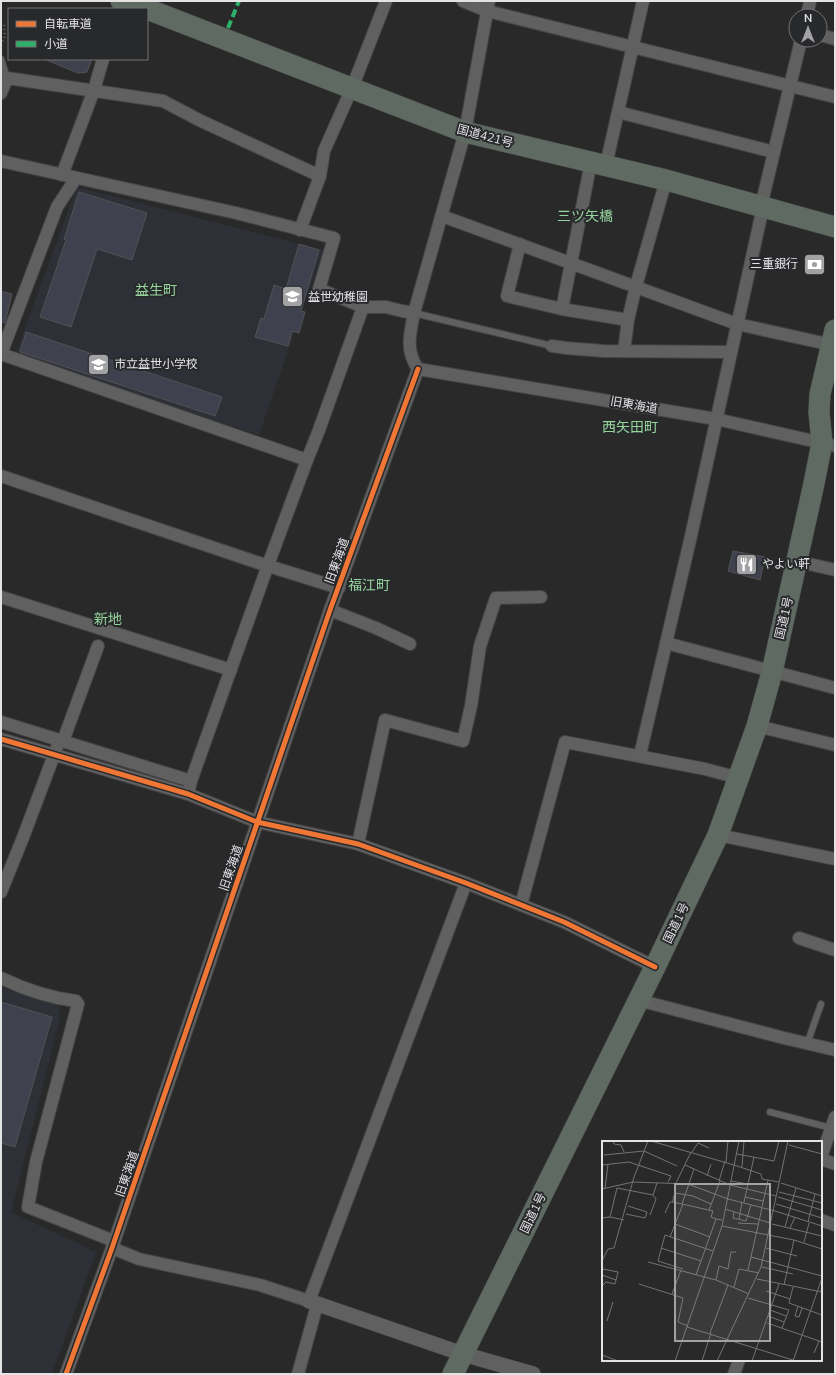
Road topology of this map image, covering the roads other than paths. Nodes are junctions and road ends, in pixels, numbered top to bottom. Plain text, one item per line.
1 (121, 1) edge
2 (386, 1) edge
3 (463, 1) edge
4 (643, 1) edge
5 (488, 6) edge
6 (144, 8) edge
7 (148, 9) edge
8 (632, 47) junction
9 (799, 48) edge
10 (1, 59) edge
11 (103, 60) edge
12 (7, 78) junction
13 (789, 86) junction
14 (352, 88) junction
15 (94, 90) junction
16 (1, 93) edge
17 (835, 97) edge
18 (618, 112) junction
19 (465, 132) junction
20 (774, 152) junction
21 (1, 161) edge
22 (598, 163) junction
23 (62, 175) junction
24 (320, 176) junction
25 (76, 178) junction
26 (666, 180) junction
27 (762, 206) junction
28 (442, 216) junction
29 (835, 227) edge
30 (300, 230) junction
31 (520, 244) junction
32 (571, 262) junction
33 (636, 286) junction
34 (363, 307) junction
35 (562, 309) junction
36 (414, 313) junction
37 (628, 320) junction
38 (737, 324) junction
39 (833, 338) edge
40 (552, 346) joint
41 (624, 351) junction
42 (730, 352) junction
43 (1, 354) edge
44 (418, 369) junction
45 (716, 419) junction
46 (835, 424) edge
47 (828, 444) edge
48 (307, 460) junction
49 (1, 476) edge
50 (796, 561) junction
51 (268, 565) junction
52 (835, 570) edge
53 (338, 588) junction
54 (1, 597) edge
55 (541, 597) dead end
56 (330, 610) junction
57 (410, 644) dead end
58 (666, 644) junction
59 (98, 646) dead end
60 (230, 670) junction
61 (772, 672) junction
62 (835, 688) edge
63 (1, 722) edge
64 (757, 726) junction
65 (1, 739) edge
66 (62, 740) junction
67 (835, 745) edge
68 (55, 754) junction
69 (640, 755) junction
70 (738, 778) junction
71 (191, 781) junction
72 (188, 794) junction
73 (257, 822) junction
74 (718, 835) junction
75 (358, 844) junction
76 (835, 859) edge
77 (466, 883) junction
78 (1, 892) edge
79 (521, 905) junction
80 (799, 938) dead end
81 (835, 950) edge
82 (655, 967) junction
83 (1, 978) edge
84 (638, 1000) junction
85 (821, 1004) dead end
86 (807, 1044) junction
87 (835, 1050) edge
88 (770, 1112) dead end
89 (835, 1116) edge
90 (831, 1128) junction
91 (822, 1155) edge
92 (822, 1158) edge
93 (835, 1164) edge
94 (822, 1220) edge
95 (835, 1225) edge
96 (113, 1245) junction
97 (313, 1303) junction
98 (463, 1354) junction
99 (739, 1361) edge
100 (66, 1374) edge
101 (298, 1374) edge
102 (453, 1374) edge
103 (533, 1374) edge
104 (734, 1374) edge

1 - 6 highway, 国道421号
2 - 14 street
3 - 5 street
4 - 8 street
5 - 8 street
5 - 19 street
7 - 14 highway, 国道421号
8 - 13 street
8 - 18 street
9 - 13 street
10 - 12 lane
11 - 15 street
12 - 15 street
12 - 16 street
13 - 17 street
13 - 20 street
14 - 19 highway, 国道421号
14 - 24 street
15 - 23 street
15 - 24 street
18 - 20 street
18 - 22 street
19 - 22 highway, 国道421号
19 - 28 street
20 - 27 street
21 - 23 street
22 - 26 highway, 国道421号
22 - 32 street
23 - 25 street
24 - 30 street
25 - 30 street
25 - 43 street
26 - 27 highway, 国道421号
26 - 33 street
27 - 29 highway, 国道421号
27 - 38 street
28 - 31 street
28 - 36 street
30 - 34 street
31 - 32 street
31 - 35 street
32 - 33 street
32 - 35 street
33 - 37 street
33 - 38 street
34 - 36 street
34 - 48 street
35 - 37 street
36 - 40 lane
36 - 44 street
37 - 41 street
38 - 39 street
38 - 42 street
39 - 47 highway, 国道1号
40 - 41 street
41 - 42 street
42 - 45 street
43 - 48 street
44 - 45 street, 旧東海道
44 - 53 street, 旧東海道
45 - 47 street, 旧東海道
45 - 58 street
46 - 47 highway, 国道1号
47 - 50 highway, 国道1号
48 - 51 street
49 - 51 street
50 - 52 street
50 - 61 highway, 国道1号
51 - 53 street
51 - 60 street
53 - 56 street, 旧東海道
54 - 60 street
55 - 75 street
56 - 57 street
56 - 73 street, 旧東海道
58 - 61 street
58 - 69 street
59 - 66 street
60 - 71 street
61 - 62 street
61 - 64 highway, 国道1号
63 - 66 street
64 - 67 street
64 - 70 highway, 国道1号
65 - 68 street
66 - 68 street
66 - 71 street
68 - 72 street
68 - 78 street
69 - 70 street
69 - 79 street
70 - 74 highway, 国道1号
71 - 72 street
72 - 73 street
73 - 75 street
73 - 96 street, 旧東海道
74 - 76 street
74 - 82 highway, 国道1号
75 - 77 street
77 - 79 street
77 - 97 street
79 - 82 street
80 - 81 street
82 - 84 highway, 国道1号
83 - 96 street
84 - 86 street
84 - 98 highway, 国道1号
85 - 86 lane
86 - 87 street
88 - 90 lane
89 - 90 street
90 - 91 street
92 - 93 street
94 - 95 street
96 - 97 street
96 - 100 street, 旧東海道
97 - 98 street
97 - 101 street
98 - 102 highway, 国道1号
98 - 103 street
99 - 104 street

